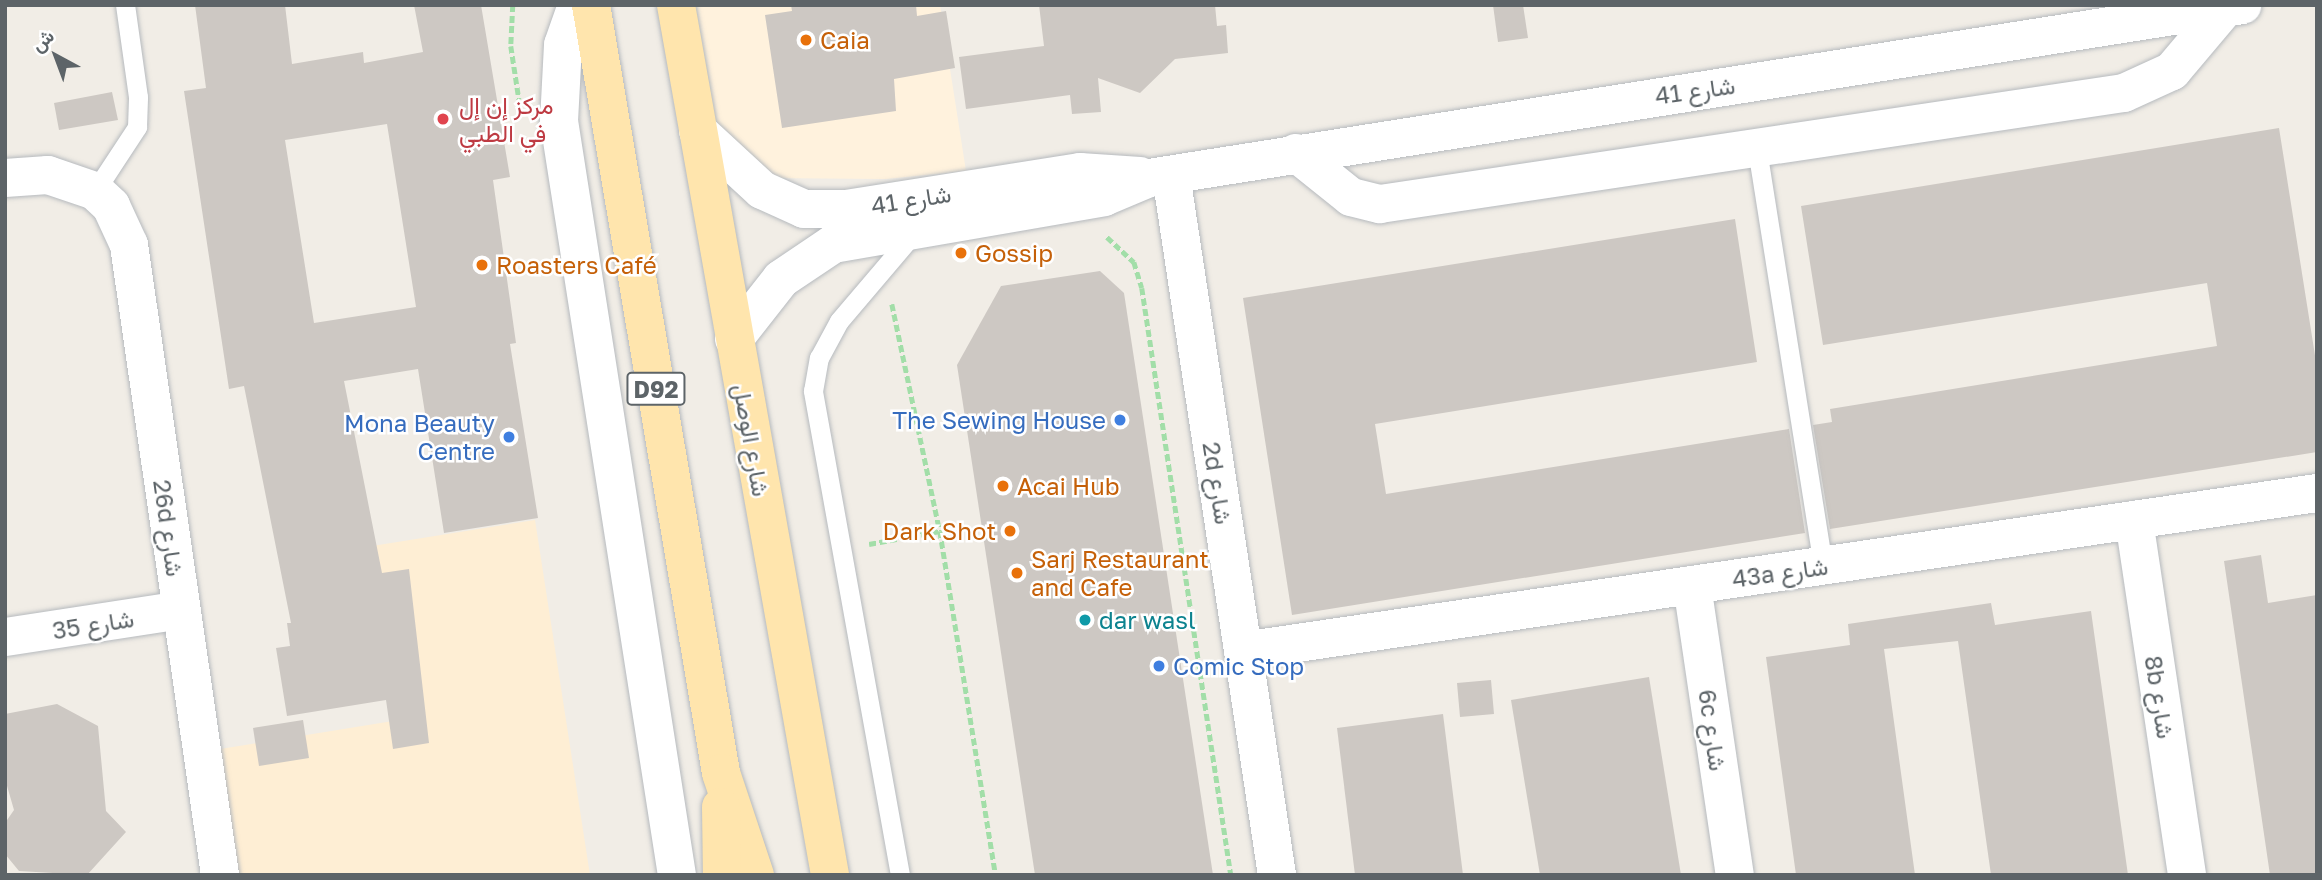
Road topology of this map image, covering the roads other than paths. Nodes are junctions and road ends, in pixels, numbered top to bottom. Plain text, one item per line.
1 (125, 5) edge
2 (577, 5) edge
3 (591, 5) edge
4 (676, 5) edge
5 (2234, 6) edge
6 (698, 131) junction
7 (1757, 149) junction
8 (1296, 153) junction
9 (1160, 176) junction
10 (5, 178) edge
11 (95, 191) junction
12 (917, 229) junction
13 (734, 339) junction
14 (2317, 493) edge
15 (2134, 520) junction
16 (1823, 566) junction
17 (1692, 585) junction
18 (181, 610) junction
19 (5, 637) edge
20 (1243, 651) junction
21 (721, 773) junction
22 (220, 875) edge
23 (677, 875) edge
24 (722, 875) edge
25 (754, 875) edge
26 (830, 875) edge
27 (900, 875) edge
28 (1276, 875) edge
29 (1735, 875) edge
30 (2187, 875) edge

1 - 11 lane
2 - 23 street
3 - 21 main road, D92
4 - 6 main road, شارع الوصل
5 - 7 street
5 - 8 street, شارع 41
6 - 9 street, شارع 41
6 - 13 main road, شارع الوصل
7 - 8 street
7 - 16 lane
8 - 9 street, شارع 41
9 - 12 street, شارع 41
9 - 20 street, 2d شارع
10 - 11 street
11 - 18 street, 26d شارع
12 - 13 street, شارع 41
12 - 27 lane
13 - 26 main road, شارع الوصل
14 - 15 street, 43a شارع
15 - 16 street, 43a شارع
15 - 30 street, 8b شارع
16 - 17 street, 43a شارع
17 - 20 street, 43a شارع
17 - 29 street, 6c شارع
18 - 19 street, شارع 35
18 - 22 street, 26d شارع
20 - 28 street, 2d شارع
21 - 24 main road, D92
21 - 25 main road, D92

